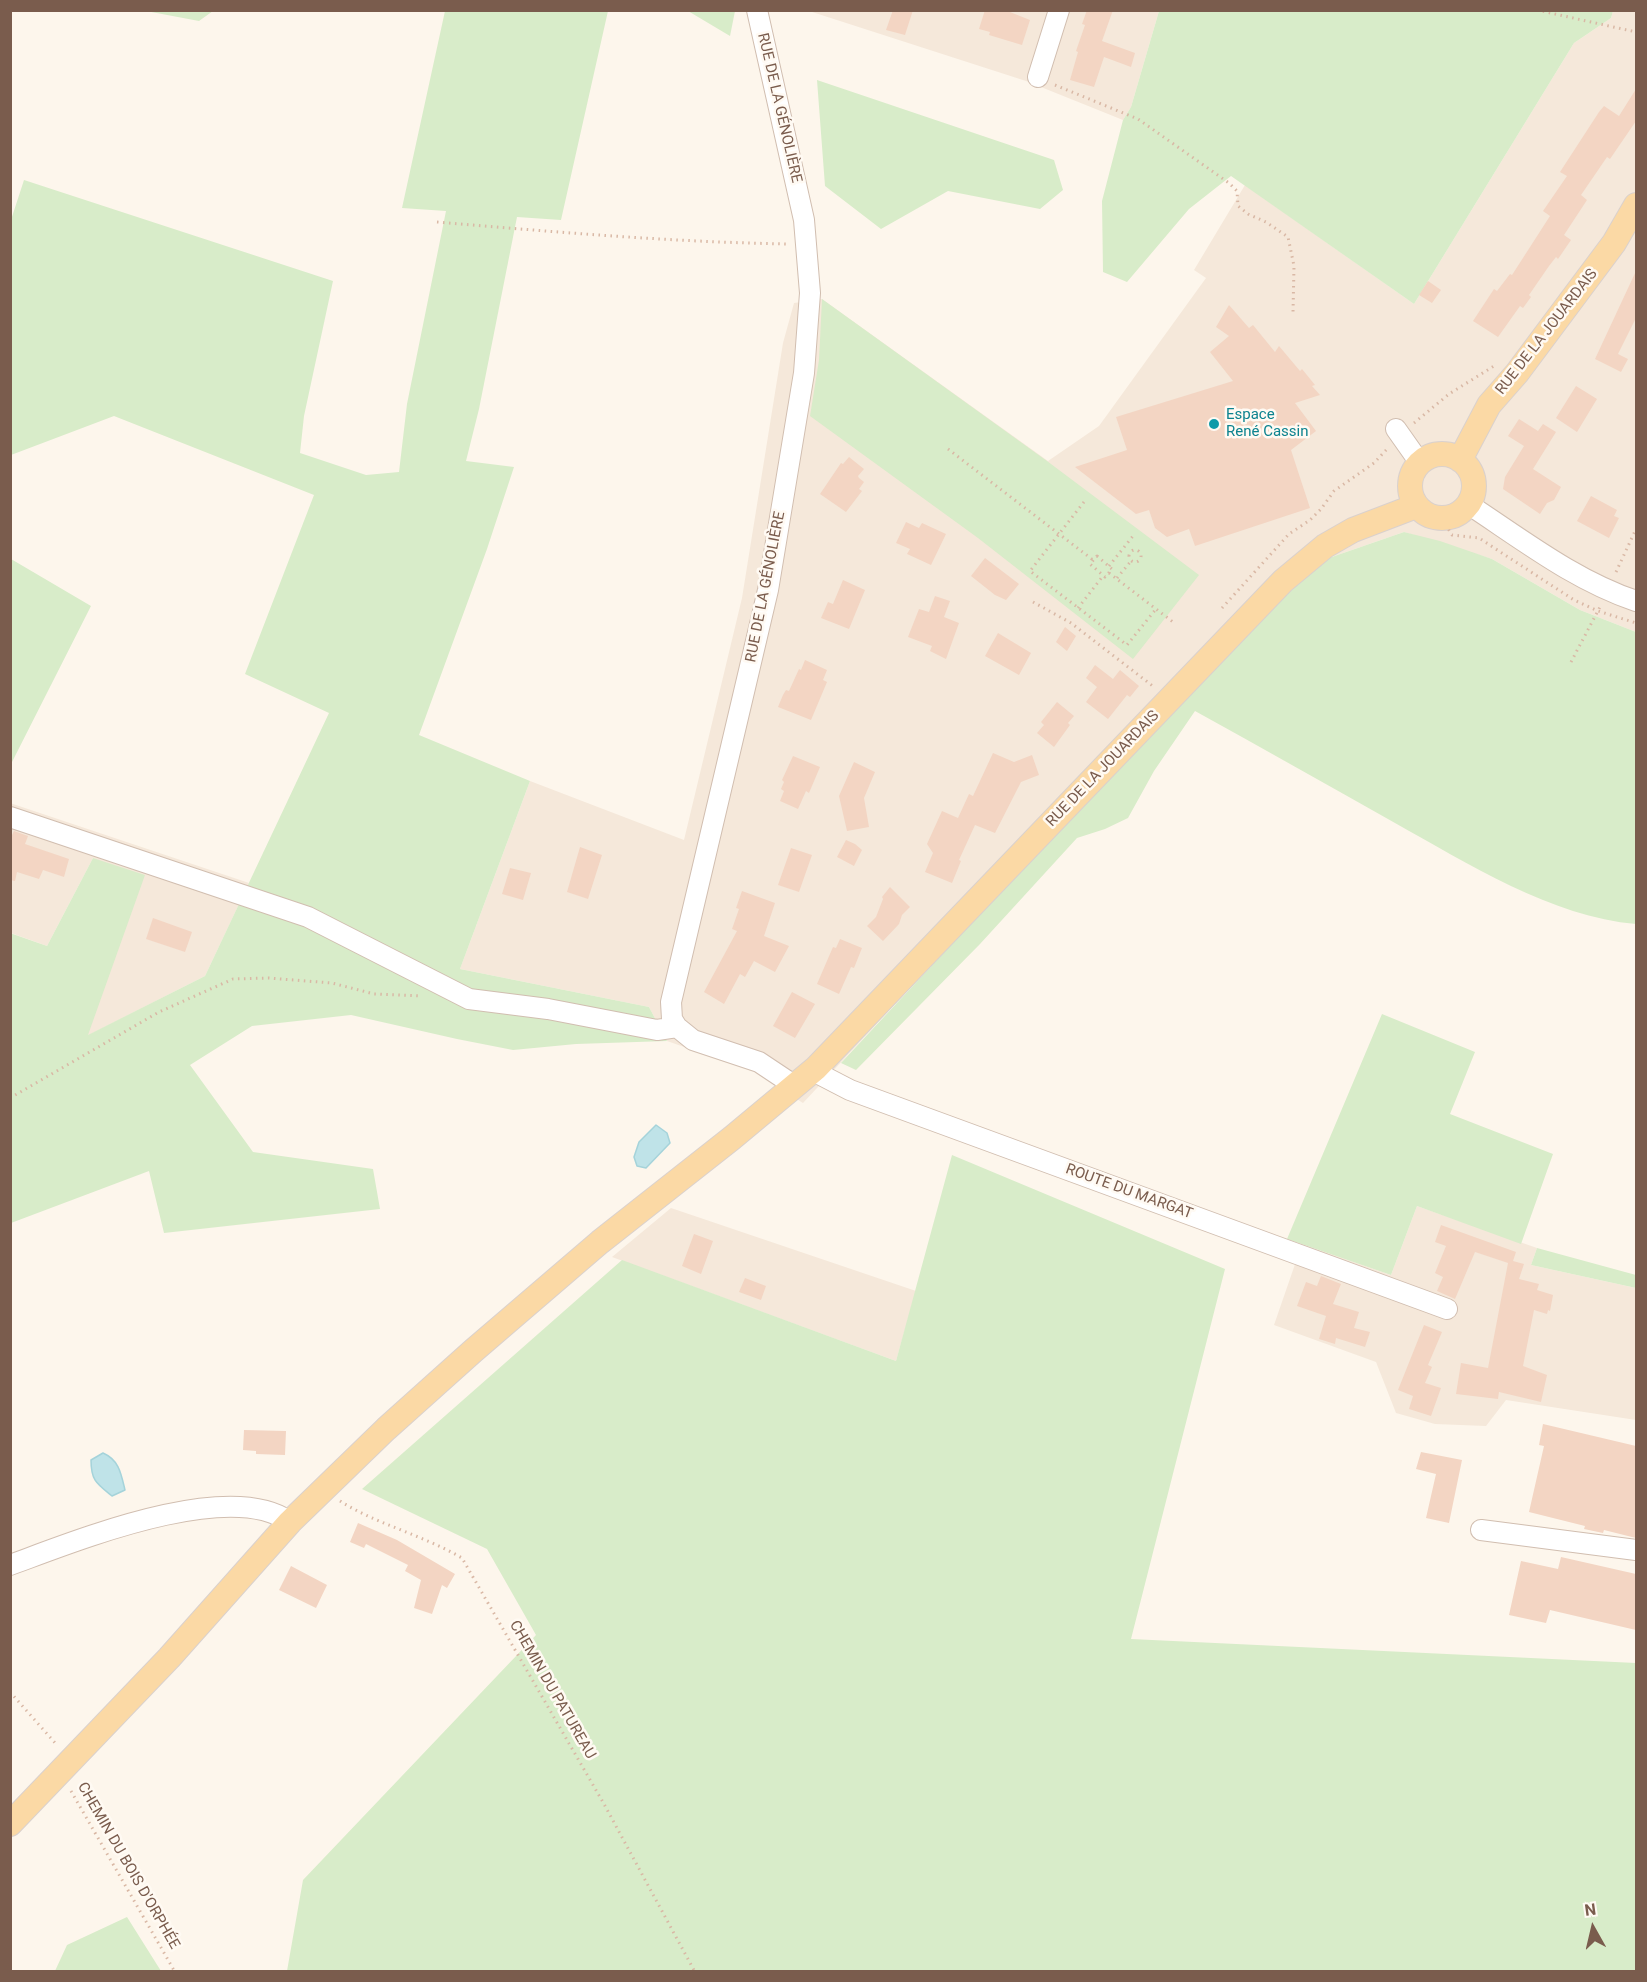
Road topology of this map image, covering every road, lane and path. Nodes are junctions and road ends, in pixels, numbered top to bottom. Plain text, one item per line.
1 (757, 10) edge
2 (1059, 10) edge
3 (1536, 10) edge
4 (1636, 32) edge
5 (1038, 78) joint
6 (1636, 205) edge
7 (437, 222) dead end
8 (806, 244) junction
9 (1293, 312) dead end
10 (1516, 373) junction
11 (1398, 432) junction
12 (948, 449) dead end
13 (1460, 460) junction
14 (1420, 463) junction
15 (1084, 502) dead end
16 (1468, 504) junction
17 (1416, 506) junction
18 (1446, 518) junction
19 (1059, 534) junction
20 (1133, 536) dead end
21 (1093, 560) junction
22 (1131, 561) junction
23 (1109, 566) junction
24 (1109, 573) junction
25 (1103, 576) junction
26 (1117, 579) junction
27 (1636, 601) edge
28 (1033, 602) dead end
29 (1078, 608) junction
30 (1222, 608) dead end
31 (1156, 609) junction
32 (1173, 622) dead end
33 (1636, 623) edge
34 (1170, 699) junction
35 (10, 817) edge
36 (422, 996) dead end
37 (677, 1027) junction
38 (816, 1068) junction
39 (795, 1086) junction
40 (10, 1098) edge
41 (1447, 1309) dead end
42 (323, 1490) junction
43 (290, 1522) junction
44 (1481, 1530) dead end
45 (1636, 1550) edge
46 (10, 1565) edge
47 (10, 1692) edge
48 (65, 1766) junction
49 (10, 1824) edge
50 (175, 1971) edge
51 (694, 1971) edge

1 - 8 street, RUE DE LA GÉNOLIÈRE
2 - 5 street
3 - 4 path
5 - 9 path
6 - 10 main road, RUE DE LA JOUARDAIS
7 - 8 path
8 - 37 street, RUE DE LA GÉNOLIÈRE
10 - 11 path
10 - 13 main road, RUE DE LA JOUARDAIS
11 - 14 street
11 - 30 path
12 - 19 path
13 - 14 main road
13 - 16 main road
14 - 17 main road
15 - 19 path
16 - 18 main road
16 - 27 street
17 - 18 main road
17 - 34 main road, RUE DE LA JOUARDAIS
18 - 33 path
19 - 21 path
19 - 29 path
20 - 23 path
21 - 23 path
21 - 25 path
22 - 22 path
22 - 26 path
23 - 24 path
24 - 25 path
24 - 26 path
25 - 29 path
26 - 31 path
28 - 34 path
29 - 31 path
31 - 32 path
34 - 38 main road, RUE DE LA JOUARDAIS
35 - 37 street
36 - 40 path
37 - 39 street
38 - 39 main road, RUE DE LA JOUARDAIS
38 - 41 street, ROUTE DU MARGAT
39 - 42 main road, RUE DE LA JOUARDAIS
42 - 43 main road, RUE DE LA JOUARDAIS
42 - 51 path, CHEMIN DU PATUREAU
43 - 46 street
43 - 48 main road, RUE DE LA JOUARDAIS
44 - 45 street
47 - 48 path, CHEMIN DU BOIS D'ORPHÉE
48 - 49 main road, RUE DE LA JOUARDAIS
48 - 50 path, CHEMIN DU BOIS D'ORPHÉE

